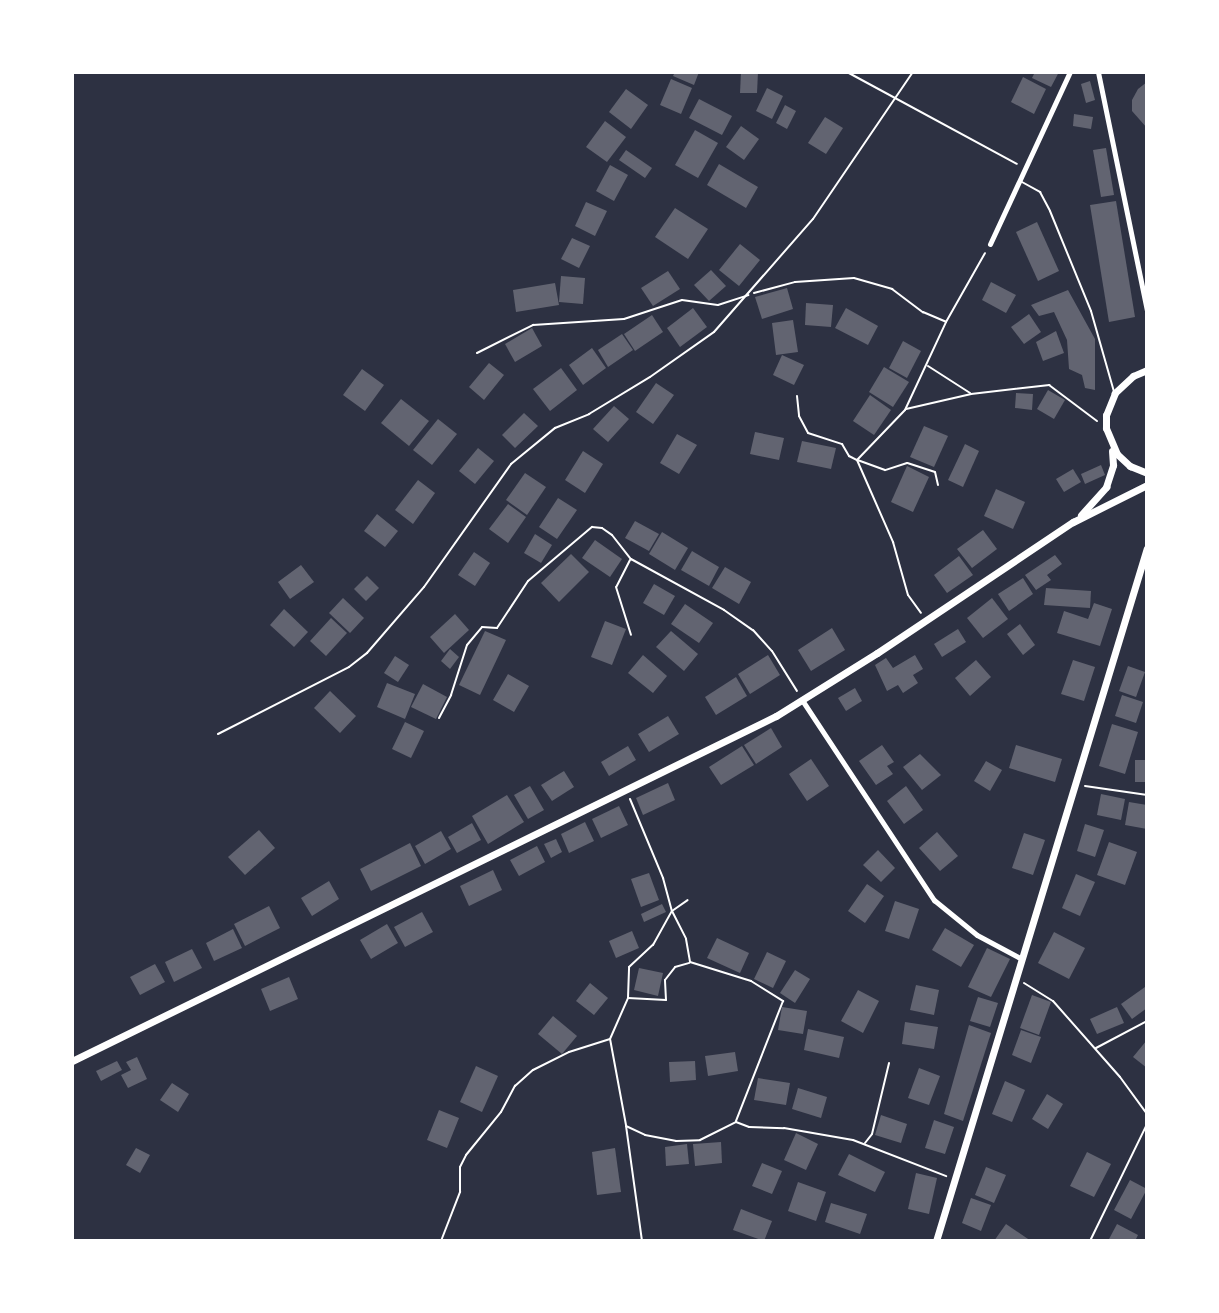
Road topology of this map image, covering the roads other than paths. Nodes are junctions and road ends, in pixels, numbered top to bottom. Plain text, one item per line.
1 (1070, 72) edge
2 (1098, 72) edge
3 (1019, 181) junction
4 (990, 244) road end
5 (1147, 310) edge
6 (1147, 370) edge
7 (1115, 393) junction
8 (1111, 445) junction
9 (1147, 473) edge
10 (1147, 485) edge
11 (1073, 522) junction
12 (1147, 548) edge
13 (802, 699) junction
14 (1022, 959) junction
15 (72, 1061) edge
16 (936, 1241) edge

1 - 3 street
2 - 5 street
3 - 4 street
3 - 7 lane
6 - 7 main road
7 - 8 main road
8 - 9 main road
8 - 11 main road
10 - 11 main road
11 - 13 main road
12 - 14 main road
13 - 14 street
13 - 15 main road
14 - 16 main road

